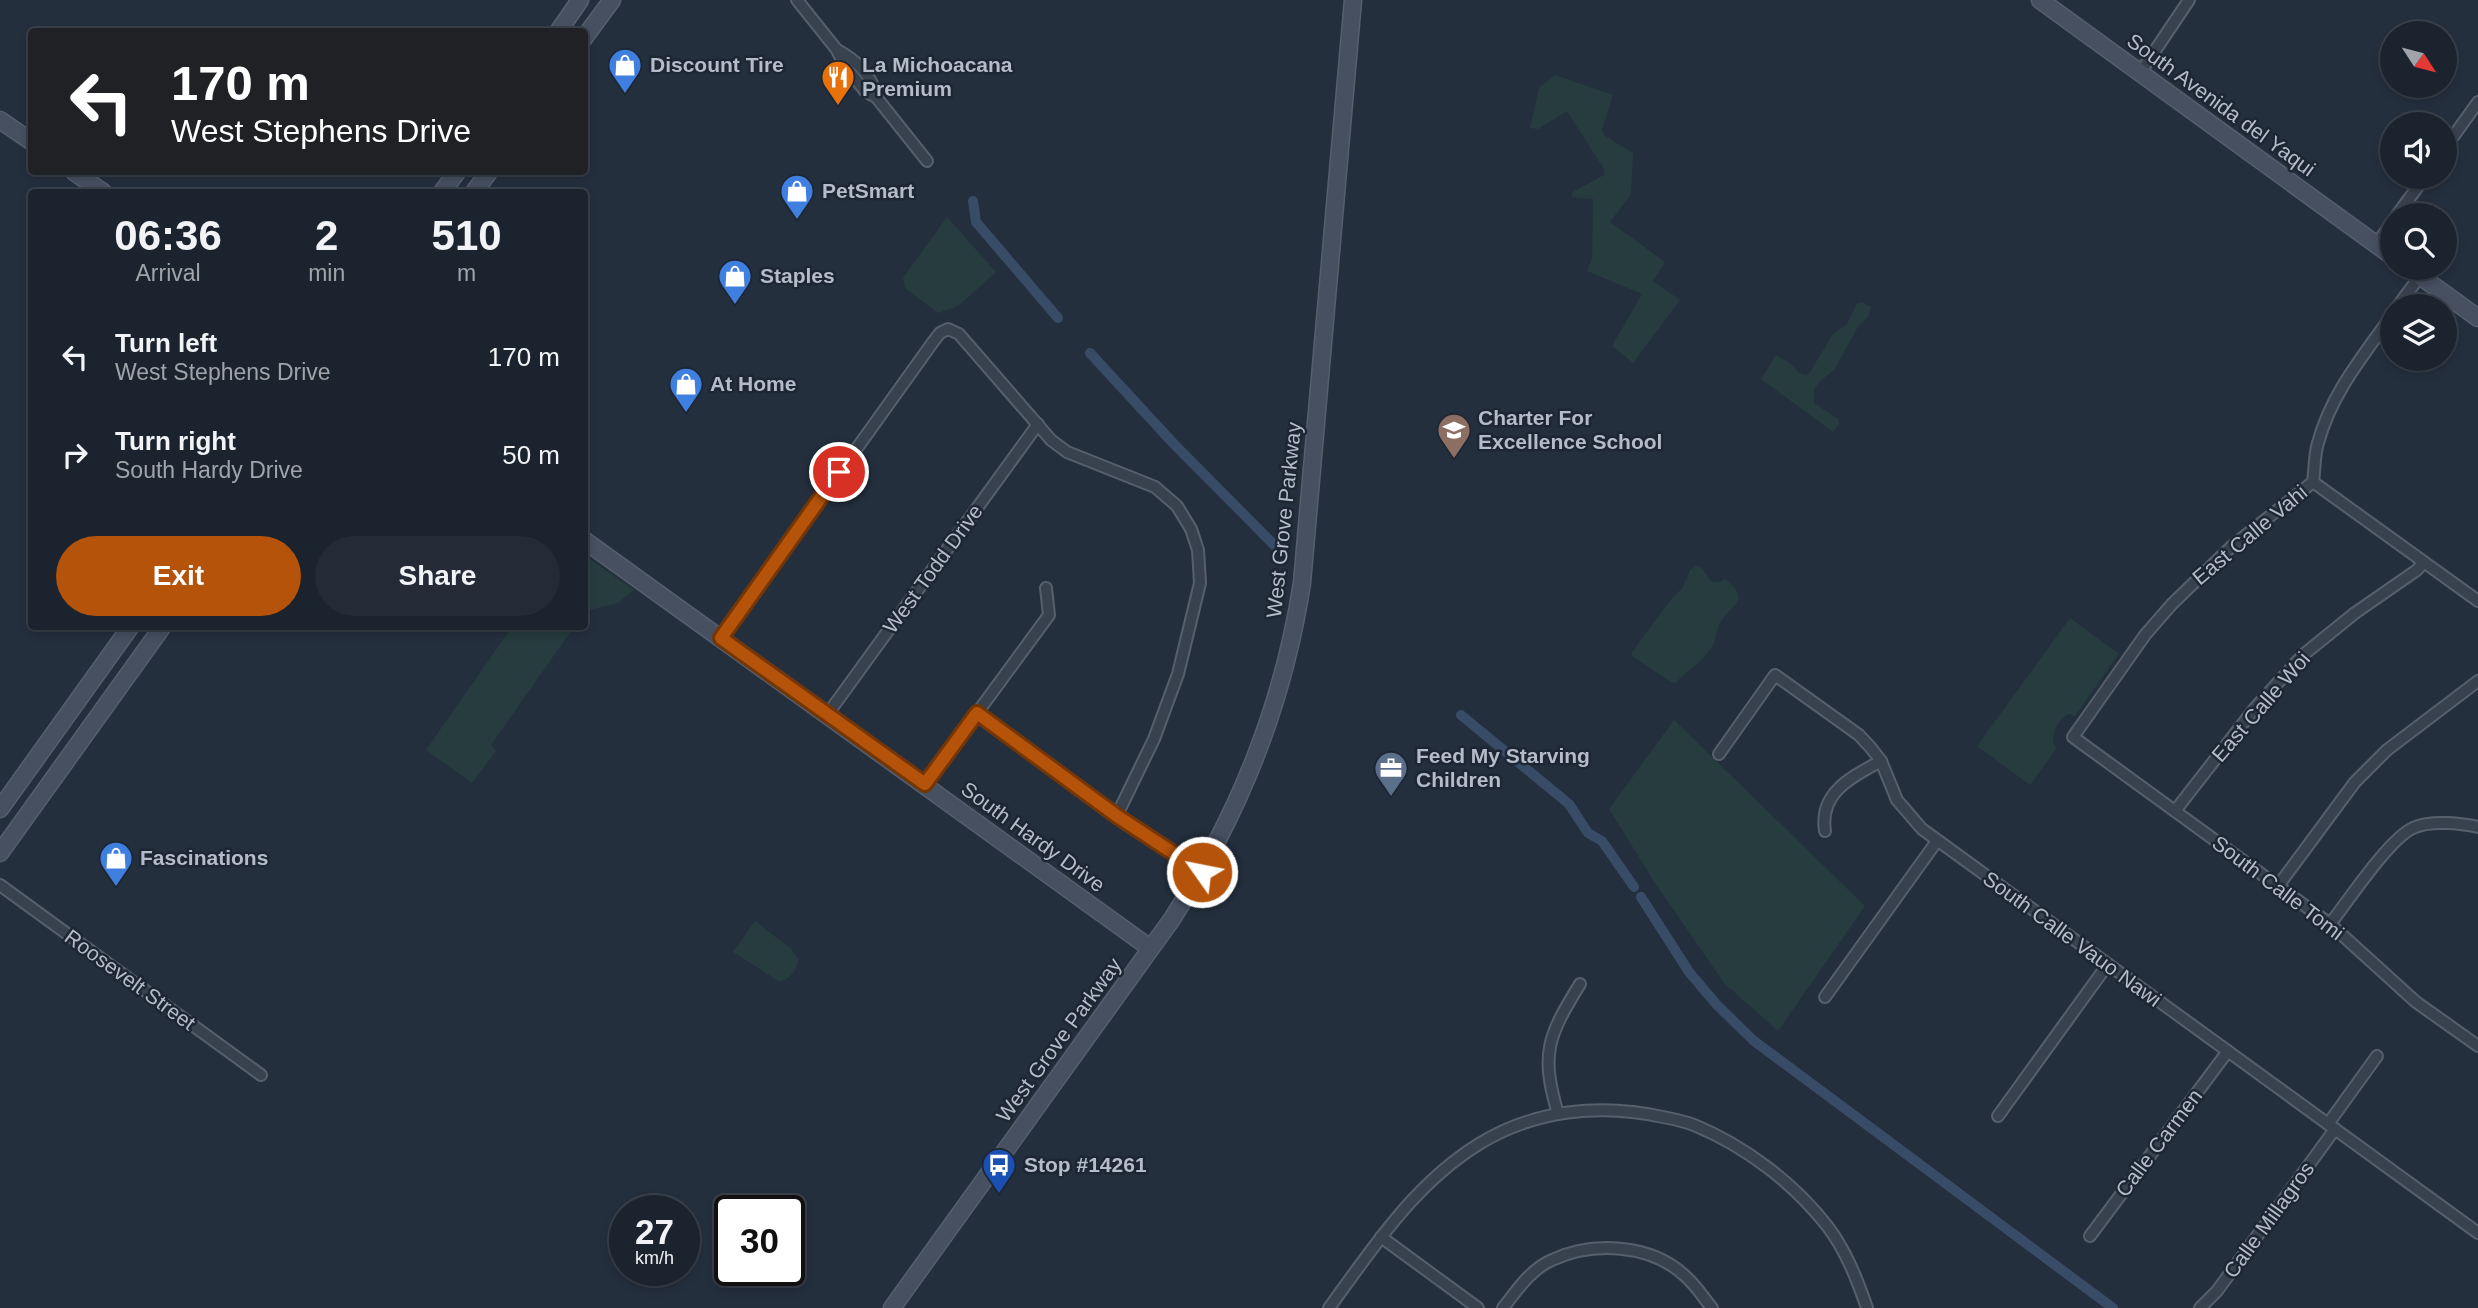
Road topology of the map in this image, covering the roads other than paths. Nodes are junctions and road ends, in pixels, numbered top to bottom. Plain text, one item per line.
1 (580, 0) edge
2 (612, 0) edge
3 (797, 0) edge
4 (1353, 0) edge
5 (2040, 0) edge
6 (2189, 0) edge
7 (561, 28) edge
8 (588, 33) edge
9 (2140, 73) junction
10 (2478, 102) edge
11 (0, 120) edge
12 (2457, 131) edge
13 (28, 139) edge
14 (927, 161) dead end
15 (78, 175) edge
16 (99, 189) edge
17 (2380, 238) edge
18 (2376, 244) junction
19 (2380, 247) edge
20 (2426, 280) edge
21 (2478, 318) edge
22 (2380, 332) edge
23 (1038, 424) junction
24 (2313, 482) junction
25 (588, 543) edge
26 (2424, 562) junction
27 (1046, 588) dead end
28 (2478, 601) edge
29 (128, 630) edge
30 (160, 630) edge
31 (721, 638) junction
32 (2478, 681) edge
33 (977, 713) junction
34 (827, 715) junction
35 (2073, 737) joint
36 (1719, 754) dead end
37 (1881, 761) junction
38 (925, 784) junction
39 (0, 809) edge
40 (2175, 811) junction
41 (1117, 816) junction
42 (2478, 827) edge
43 (1825, 831) dead end
44 (1937, 841) junction
45 (0, 853) edge
46 (1202, 872) junction
47 (0, 885) edge
48 (2278, 886) junction
49 (2330, 924) junction
50 (1150, 948) junction
51 (2108, 964) junction
52 (1580, 984) dead end
53 (1825, 997) dead end
54 (2478, 1046) edge
55 (2228, 1051) junction
56 (2377, 1056) dead end
57 (261, 1075) dead end
58 (1558, 1114) junction
59 (1998, 1116) dead end
60 (2332, 1126) junction
61 (2478, 1233) edge
62 (2090, 1236) dead end
63 (1381, 1237) junction
64 (892, 1308) edge
65 (1329, 1308) edge
66 (1478, 1308) edge
67 (1503, 1308) edge
68 (1712, 1308) edge
69 (1867, 1308) edge
70 (2200, 1308) edge

1 - 7 street
2 - 8 street
3 - 14 street
4 - 46 street, West Grove Parkway
5 - 9 street, South Avenida del Yaqui
6 - 9 street
9 - 18 street, South Avenida del Yaqui
10 - 12 street
11 - 13 street
15 - 16 street
17 - 18 street
18 - 19 street, South Avenida del Yaqui
20 - 21 street
22 - 24 street, East Calle Vahi
23 - 31 street
23 - 34 street, West Todd Drive
23 - 41 street
24 - 26 street
24 - 35 street, East Calle Vahi
25 - 31 street, South Hardy Drive
26 - 28 street
26 - 40 street, East Calle Woi
27 - 33 street
29 - 39 street
30 - 45 street
31 - 34 street, South Hardy Drive
32 - 48 street
33 - 38 street
33 - 41 street
34 - 38 street, South Hardy Drive
35 - 40 street, South Calle Tomi
36 - 37 street, South Calle Vauo Nawi
37 - 43 street
37 - 44 street, South Calle Vauo Nawi
38 - 50 street, South Hardy Drive
40 - 48 street, South Calle Tomi
41 - 46 street
42 - 49 street
44 - 51 street, South Calle Vauo Nawi
44 - 53 street
46 - 50 street, West Grove Parkway
47 - 57 street, Roosevelt Street
48 - 49 street, South Calle Tomi
49 - 54 street, South Calle Tomi
50 - 64 street, West Grove Parkway
51 - 55 street, South Calle Vauo Nawi
51 - 59 street
52 - 58 street
55 - 60 street, South Calle Vauo Nawi
55 - 62 street, Calle Carmen
56 - 60 street, Calle Millagros
58 - 63 street
58 - 69 street
60 - 61 street, South Calle Vauo Nawi
60 - 70 street, Calle Millagros
63 - 65 street
63 - 66 street
67 - 68 street

